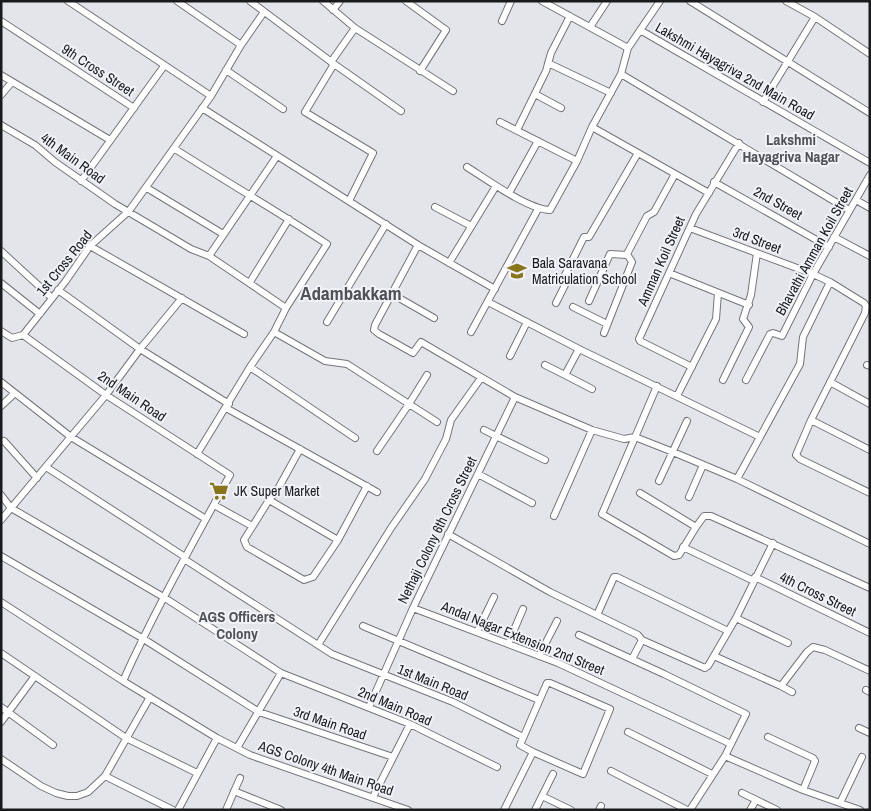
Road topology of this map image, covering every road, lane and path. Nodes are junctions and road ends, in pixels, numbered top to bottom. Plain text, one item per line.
1 (68, 1) edge
2 (177, 1) edge
3 (250, 1) edge
4 (323, 1) edge
5 (340, 1) edge
6 (406, 1) edge
7 (511, 1) edge
8 (542, 1) edge
9 (607, 1) edge
10 (660, 1) edge
11 (690, 1) edge
12 (786, 1) edge
13 (185, 4) edge
14 (333, 10) junction
15 (264, 12) junction
16 (570, 16) junction
17 (815, 17) junction
18 (1, 20) edge
19 (502, 21) dead end
20 (590, 27) junction
21 (355, 28) junction
22 (640, 30) junction
23 (241, 45) junction
24 (628, 48) junction
25 (870, 54) edge
26 (787, 62) junction
27 (332, 63) junction
28 (548, 63) junction
29 (164, 66) junction
30 (226, 70) junction
31 (420, 71) junction
32 (621, 74) junction
33 (1, 75) edge
34 (12, 82) junction
35 (453, 91) dead end
36 (610, 93) junction
37 (535, 94) junction
38 (1, 95) edge
39 (210, 96) junction
40 (763, 102) junction
41 (134, 108) junction
42 (202, 108) junction
43 (561, 108) dead end
44 (283, 109) dead end
45 (401, 111) dead end
46 (870, 113) edge
47 (500, 122) dead end
48 (1, 125) edge
49 (592, 127) junction
50 (516, 130) junction
51 (110, 140) junction
52 (538, 141) junction
53 (739, 143) junction
54 (174, 149) junction
55 (638, 153) junction
56 (277, 156) junction
57 (577, 161) junction
58 (870, 163) edge
59 (467, 167) dead end
60 (675, 174) junction
61 (870, 175) edge
62 (81, 181) junction
63 (714, 182) junction
64 (496, 186) junction
65 (146, 188) junction
66 (509, 193) junction
67 (709, 193) junction
68 (250, 197) junction
69 (856, 200) junction
70 (349, 201) junction
71 (435, 207) dead end
72 (870, 208) edge
73 (538, 209) junction
74 (849, 210) junction
75 (129, 211) junction
76 (289, 219) junction
77 (386, 224) junction
78 (471, 226) junction
79 (690, 228) junction
80 (223, 234) junction
81 (834, 237) junction
82 (90, 246) junction
83 (418, 246) junction
84 (829, 247) junction
85 (1, 251) edge
86 (757, 253) junction
87 (627, 255) junction
88 (209, 256) junction
89 (870, 256) edge
90 (449, 263) junction
91 (669, 273) junction
92 (813, 274) junction
93 (1, 282) edge
94 (250, 282) junction
95 (830, 282) junction
96 (495, 289) junction
97 (58, 290) junction
98 (718, 293) junction
99 (392, 294) junction
100 (51, 298) junction
101 (182, 298) junction
102 (589, 301) dead end
103 (488, 302) junction
104 (556, 303) dead end
105 (749, 304) junction
106 (572, 307) dead end
107 (286, 308) junction
108 (40, 314) junction
109 (434, 318) dead end
110 (327, 322) dead end
111 (528, 322) junction
112 (607, 324) junction
113 (1, 331) edge
114 (274, 332) junction
115 (471, 332) dead end
116 (604, 332) dead end
117 (244, 334) dead end
118 (23, 335) junction
119 (140, 349) junction
120 (579, 349) junction
121 (510, 356) dead end
122 (545, 365) dead end
123 (692, 366) junction
124 (250, 367) junction
125 (427, 375) dead end
126 (564, 375) junction
127 (481, 378) junction
128 (723, 380) dead end
129 (746, 380) dead end
130 (1, 382) edge
131 (830, 382) junction
132 (656, 386) junction
133 (592, 389) dead end
134 (15, 393) junction
135 (106, 395) junction
136 (677, 396) junction
137 (515, 397) junction
138 (409, 404) junction
139 (870, 404) edge
140 (1, 406) edge
141 (228, 406) junction
142 (810, 420) junction
143 (687, 421) dead end
144 (437, 422) dead end
145 (484, 430) dead end
146 (592, 430) junction
147 (496, 435) junction
148 (71, 437) junction
149 (760, 437) junction
150 (355, 438) dead end
151 (635, 438) junction
152 (4, 441) dead end
153 (300, 449) junction
154 (870, 450) edge
155 (377, 451) dead end
156 (672, 452) junction
157 (197, 454) junction
158 (545, 460) dead end
159 (702, 465) junction
160 (46, 467) junction
161 (478, 474) junction
162 (37, 478) junction
163 (737, 479) junction
164 (659, 481) dead end
165 (367, 486) junction
166 (377, 492) dead end
167 (870, 492) edge
168 (640, 493) dead end
169 (1, 495) edge
170 (690, 496) dead end
171 (269, 500) junction
172 (532, 503) dead end
173 (214, 505) junction
174 (11, 508) junction
175 (554, 516) dead end
176 (206, 519) junction
177 (1, 520) edge
178 (252, 526) junction
179 (696, 527) junction
180 (448, 534) junction
181 (338, 540) junction
182 (773, 542) junction
183 (870, 544) edge
184 (683, 547) junction
185 (1, 556) edge
186 (184, 558) junction
187 (754, 579) junction
188 (870, 588) edge
189 (494, 597) dead end
190 (165, 598) junction
191 (1, 602) edge
192 (413, 608) junction
193 (524, 609) dead end
194 (597, 615) junction
195 (736, 618) junction
196 (557, 621) dead end
197 (364, 626) dead end
198 (728, 630) junction
199 (477, 632) junction
200 (870, 633) edge
201 (579, 635) dead end
202 (142, 638) junction
203 (398, 640) junction
204 (642, 640) junction
205 (788, 643) dead end
206 (508, 644) junction
207 (318, 645) junction
208 (1, 654) edge
209 (539, 656) junction
210 (714, 656) junction
211 (632, 659) junction
212 (870, 671) edge
213 (281, 673) junction
214 (384, 675) junction
215 (35, 676) junction
216 (123, 681) junction
217 (781, 686) junction
218 (792, 692) dead end
219 (150, 697) junction
220 (536, 699) junction
221 (1, 707) edge
222 (369, 707) junction
223 (9, 712) junction
224 (260, 712) junction
225 (1, 722) edge
226 (410, 724) junction
227 (859, 728) dead end
228 (628, 732) dead end
229 (870, 733) edge
230 (523, 737) junction
231 (768, 737) dead end
232 (126, 738) junction
233 (217, 738) junction
234 (731, 744) junction
235 (53, 745) dead end
236 (237, 748) junction
237 (533, 752) junction
238 (724, 756) junction
239 (393, 757) junction
240 (862, 757) dead end
241 (1, 759) edge
242 (496, 768) dead end
243 (611, 771) dead end
244 (197, 773) junction
245 (553, 774) dead end
246 (712, 774) junction
247 (105, 776) junction
248 (240, 778) dead end
249 (803, 790) junction
250 (234, 791) junction
251 (742, 793) dead end
252 (542, 796) junction
253 (373, 797) junction
254 (756, 800) junction
255 (840, 803) junction
256 (173, 810) edge
257 (178, 810) edge
258 (226, 810) edge
259 (281, 810) edge
260 (408, 810) edge
261 (504, 810) edge
262 (535, 810) edge
263 (571, 810) edge
264 (689, 810) edge
265 (750, 810) edge
266 (777, 810) edge
267 (860, 810) edge

1 - 29 street
2 - 13 street
3 - 15 street
4 - 14 street
5 - 14 street
6 - 31 street
7 - 19 street
8 - 16 street
9 - 20 street
10 - 22 street
11 - 26 street
12 - 17 street
13 - 23 street
14 - 21 street
15 - 23 street, 1st Cross Road
15 - 27 street
16 - 20 street
16 - 28 street
17 - 25 street
17 - 26 street
18 - 41 street, 9th Cross Street
20 - 24 street
21 - 27 street
21 - 31 street
22 - 24 street
22 - 40 street, Lakshmi Hayagriva 2nd Main Road
23 - 30 street, 1st Cross Road
24 - 32 street
26 - 40 street
26 - 46 street
27 - 45 street
27 - 70 street
28 - 36 street
28 - 37 street
29 - 39 street
29 - 41 street
30 - 39 street, 1st Cross Road
30 - 44 street
31 - 35 street
32 - 36 street
32 - 53 street
33 - 34 street
34 - 38 street
34 - 51 street
36 - 49 street
37 - 43 street
37 - 50 street
39 - 42 street, 1st Cross Road
40 - 58 street, Lakshmi Hayagriva 2nd Main Road
41 - 51 street
42 - 54 street, 1st Cross Road
42 - 56 street
47 - 50 street
48 - 62 street, 4th Main Road
49 - 55 street
49 - 57 street
50 - 52 street
51 - 62 street
52 - 57 street
52 - 66 street
53 - 63 street, Amman Koil Street
53 - 74 street
54 - 65 street, 1st Cross Road
54 - 68 street
55 - 60 street
55 - 104 street
56 - 68 street
56 - 70 street
57 - 73 street
59 - 64 street
60 - 67 street
60 - 87 street
61 - 69 street, Bhavathi Amman Koil Street
62 - 75 street, 4th Main Road
63 - 67 street, Amman Koil Street
63 - 84 street, 2nd Street
64 - 66 street
64 - 78 street
65 - 75 street, 1st Cross Road
65 - 80 street
66 - 73 street
67 - 79 street, Amman Koil Street
68 - 76 street
68 - 80 street
69 - 72 street
69 - 74 street, Bhavathi Amman Koil Street
70 - 77 street
71 - 78 street
73 - 96 street
74 - 81 street, Bhavathi Amman Koil Street
75 - 82 street, 1st Cross Road
75 - 88 street, 4th Main Road
76 - 94 street
76 - 107 street
77 - 83 street
77 - 110 street
78 - 90 street
79 - 86 street, 3rd Street
79 - 91 street, Amman Koil Street
80 - 88 street
81 - 84 street, Bhavathi Amman Koil Street
81 - 89 street
82 - 97 street, 1st Cross Road
82 - 101 street
83 - 90 street
83 - 99 street
84 - 92 street, Bhavathi Amman Koil Street
85 - 100 street
86 - 92 street, 3rd Street
86 - 105 street
87 - 102 street
87 - 112 street
88 - 94 street, 4th Main Road
90 - 96 street
91 - 98 street
91 - 123 street, Amman Koil Street
92 - 95 street, 3rd Street
92 - 129 street, Bhavathi Amman Koil Street
93 - 108 street
94 - 107 street, 4th Main Road
95 - 131 street, 3rd Street
95 - 149 street
96 - 103 street
97 - 100 street, 1st Cross Road
97 - 119 street
98 - 105 street
98 - 123 street
99 - 109 street
99 - 127 street
100 - 108 street, 1st Cross Road
101 - 117 street
101 - 119 street
103 - 111 street
103 - 115 street
105 - 128 street
106 - 112 street
107 - 114 street
108 - 118 street, 1st Cross Road
111 - 120 street
111 - 121 street
112 - 116 street
113 - 118 street
114 - 124 street
114 - 138 street
118 - 135 street, 2nd Main Road
119 - 135 street
119 - 141 street
120 - 126 street
120 - 132 street
122 - 126 street
123 - 136 street
124 - 141 street
124 - 150 street
125 - 138 street
126 - 133 street
127 - 137 street
127 - 207 street
130 - 134 street
131 - 139 street
131 - 142 street
132 - 136 street
132 - 151 street
134 - 140 street
134 - 148 street
135 - 148 street
135 - 157 street, 2nd Main Road
136 - 149 street
137 - 146 street
137 - 147 street, Nethaji Colony 6th Cross Street
138 - 144 street
138 - 155 street
141 - 153 street
141 - 157 street
142 - 154 street
142 - 167 street
143 - 156 street
145 - 147 street
146 - 151 street
146 - 175 street
147 - 158 street
147 - 161 street, Nethaji Colony 6th Cross Street
148 - 160 street
148 - 176 street
149 - 163 street
151 - 156 street
151 - 184 street
152 - 162 street
153 - 165 street
153 - 171 street
156 - 159 street
156 - 164 street
157 - 173 street, 2nd Main Road
159 - 163 street
159 - 170 street
160 - 162 street
160 - 186 street, 1st Main Road
161 - 172 street
161 - 180 street, Nethaji Colony 6th Cross Street
162 - 174 street
163 - 183 street
165 - 166 street
165 - 181 street
168 - 179 street
169 - 174 street
171 - 178 street
171 - 181 street
173 - 176 street
173 - 178 street
174 - 177 street
174 - 190 street, 2nd Main Road
176 - 186 street
178 - 181 street
179 - 182 street
179 - 184 street
180 - 192 street, Nethaji Colony 6th Cross Street
180 - 194 street
182 - 187 street
182 - 188 street
184 - 187 street, 4th Cross Street
185 - 202 street, 3rd Main Road
186 - 190 street
186 - 207 street, 1st Main Road
187 - 195 street
187 - 200 street, 4th Cross Street
189 - 199 street
190 - 202 street
190 - 213 street, 2nd Main Road
191 - 216 street, AGS Colony 4th Main Road
192 - 199 street, Andal Nagar Extension 2nd Street
192 - 203 street, Nethaji Colony 6th Cross Street
193 - 206 street
194 - 198 street
194 - 204 street
195 - 198 street
195 - 205 street
196 - 209 street
197 - 203 street
198 - 210 street
199 - 206 street, Andal Nagar Extension 2nd Street
201 - 211 street
202 - 216 street
202 - 224 street, 3rd Main Road
203 - 214 street, Nethaji Colony 6th Cross Street
203 - 220 street
204 - 210 street
204 - 211 street
206 - 209 street, Andal Nagar Extension 2nd Street
207 - 214 street, 1st Main Road
208 - 215 street
209 - 234 street, Andal Nagar Extension 2nd Street
210 - 217 street
211 - 234 street
212 - 217 street
213 - 222 street, 2nd Main Road
213 - 224 street
214 - 222 street, Nethaji Colony 6th Cross Street
214 - 230 street, 1st Main Road
215 - 223 street
215 - 232 street
216 - 219 street, AGS Colony 4th Main Road
217 - 218 street
219 - 232 street
219 - 233 street, AGS Colony 4th Main Road
220 - 230 street
220 - 237 street
221 - 223 street
222 - 226 street, 2nd Main Road
223 - 225 street
223 - 235 street
224 - 236 street
224 - 239 street, 3rd Main Road
226 - 239 street
226 - 242 street, 2nd Main Road
227 - 229 street
228 - 246 street
230 - 237 street
231 - 249 street
232 - 244 street
232 - 247 street
233 - 236 street, AGS Colony 4th Main Road
233 - 244 street
234 - 238 street
236 - 253 street, AGS Colony 4th Main Road
237 - 261 street
238 - 246 street
238 - 249 street
239 - 253 street
240 - 255 street
241 - 247 street
243 - 264 street
244 - 257 street
245 - 252 street
246 - 264 street
247 - 256 street
248 - 250 street
249 - 255 street
250 - 258 street
250 - 259 street
251 - 254 street
252 - 262 street
252 - 263 street
253 - 260 street, AGS Colony 4th Main Road
254 - 265 street
254 - 266 street
255 - 267 street

